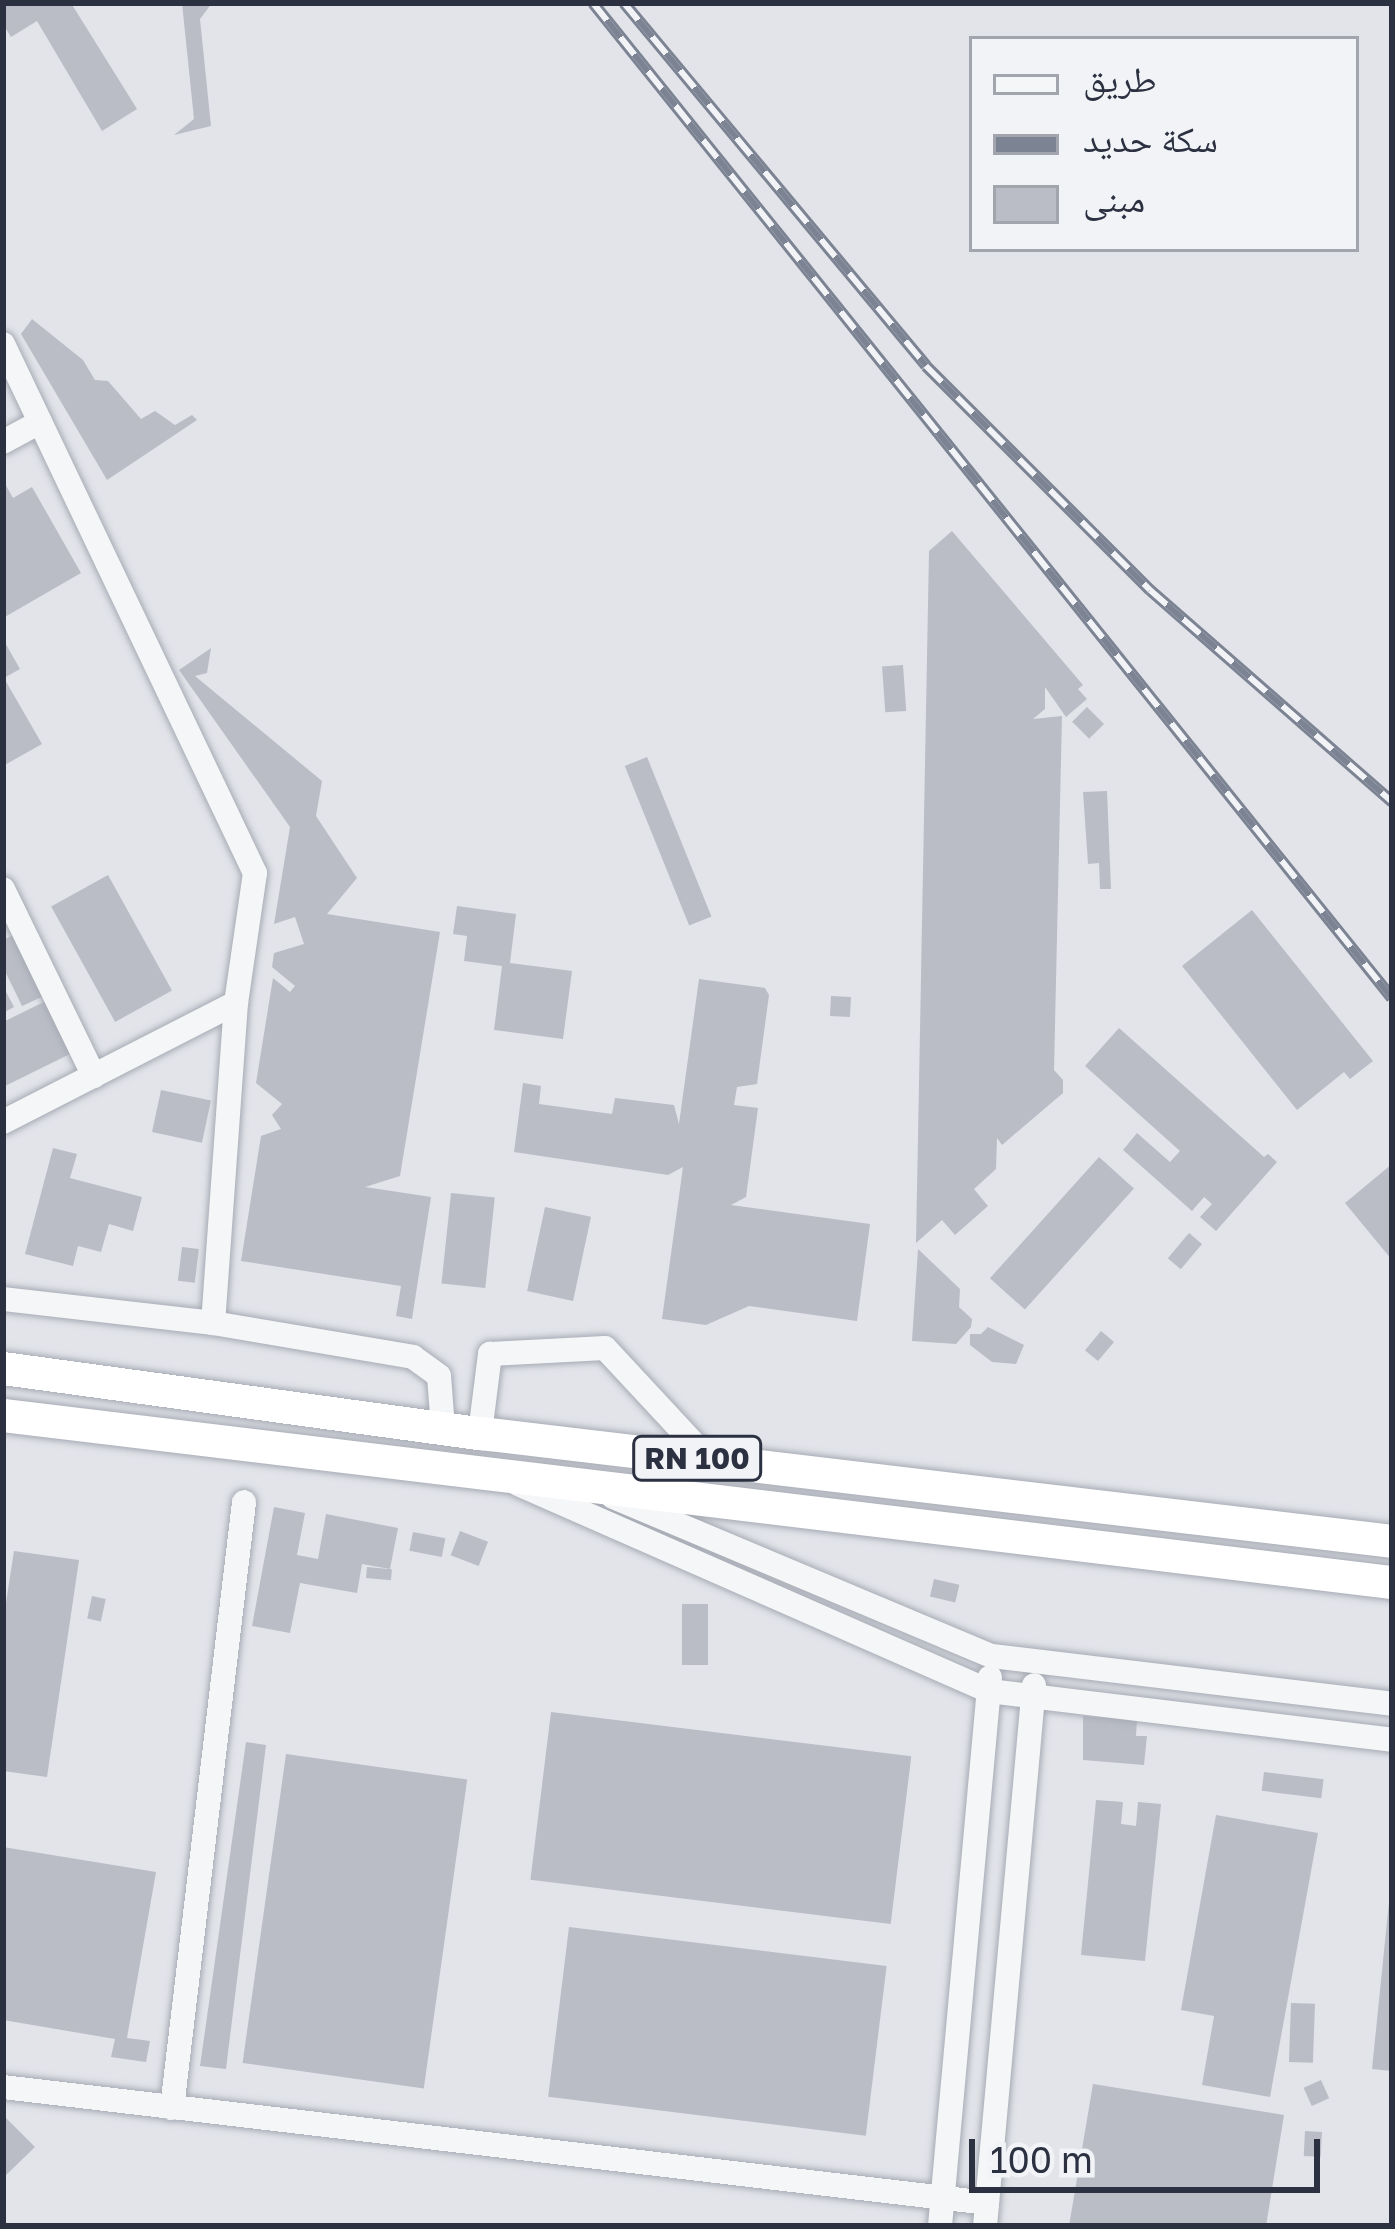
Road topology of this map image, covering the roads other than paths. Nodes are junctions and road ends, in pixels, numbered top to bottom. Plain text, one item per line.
1 (3, 344) edge
2 (40, 422) junction
3 (3, 442) edge
4 (3, 889) edge
5 (236, 1003) junction
6 (94, 1076) junction
7 (3, 1123) edge
8 (3, 1299) edge
9 (213, 1323) junction
10 (3, 1368) edge
11 (3, 1415) edge
12 (443, 1428) junction
13 (480, 1433) junction
14 (709, 1460) junction
15 (499, 1476) junction
16 (587, 1486) junction
17 (244, 1502) dead end
18 (1392, 1541) edge
19 (1392, 1582) edge
20 (992, 1656) junction
21 (1036, 1662) junction
22 (988, 1691) junction
23 (1033, 1697) junction
24 (1392, 1704) edge
25 (1392, 1740) edge
26 (3, 2087) edge
27 (172, 2108) junction
28 (943, 2199) junction
29 (986, 2215) edge
30 (940, 2226) edge

1 - 2 street
2 - 3 street
2 - 5 street
4 - 6 street
5 - 6 street
5 - 9 street
6 - 7 street
8 - 9 street
9 - 12 street
10 - 12 highway, RN 100
11 - 15 highway, RN 100
12 - 13 highway, RN 100
13 - 14 highway, RN 100
13 - 14 street
14 - 18 highway, RN 100
15 - 16 highway, RN 100
15 - 22 street
16 - 19 highway, RN 100
16 - 20 street
17 - 27 street
20 - 21 street
20 - 22 street
21 - 23 street
21 - 24 street
22 - 23 street
22 - 28 street
23 - 25 street
23 - 29 street
26 - 27 street
27 - 28 street
28 - 29 street
28 - 30 street

